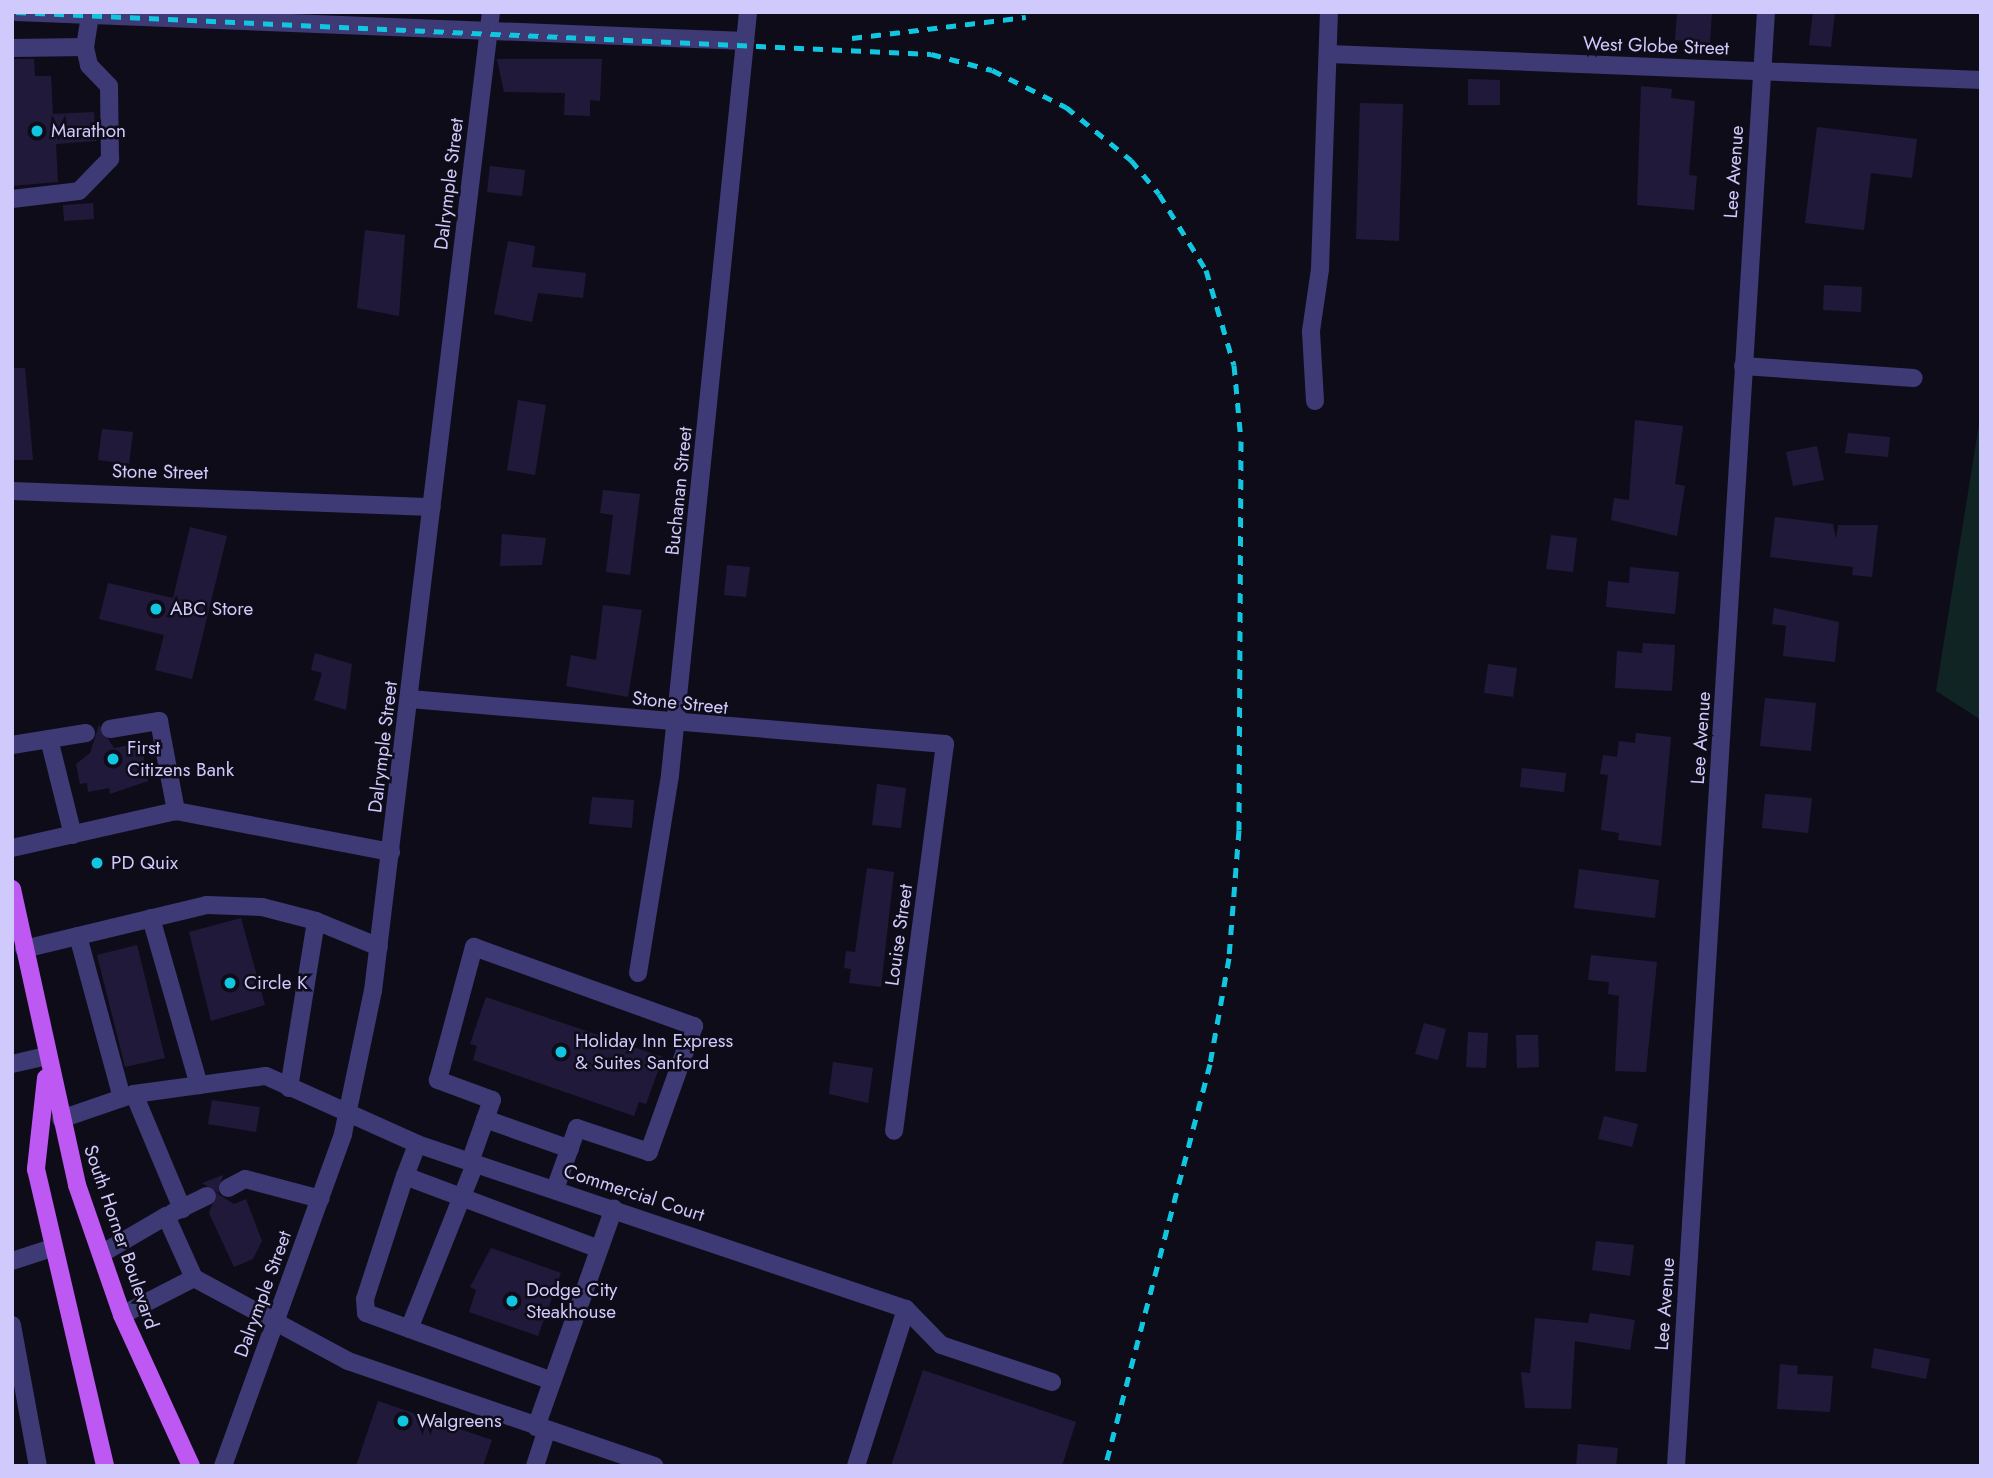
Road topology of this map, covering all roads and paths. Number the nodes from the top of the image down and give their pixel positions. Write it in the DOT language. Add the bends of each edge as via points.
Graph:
graph roads {
  1 [pos="16,12"];
  2 [pos="748,12"];
  3 [pos="1329,12"];
  4 [pos="1766,12"];
  5 [pos="51,13"];
  6 [pos="90,15"];
  7 [pos="490,21"];
  8 [pos="745,41"];
  9 [pos="85,47"];
  10 [pos="12,48"];
  11 [pos="1329,54"];
  12 [pos="1762,71"];
  13 [pos="1981,80"];
  14 [pos="12,199"];
  15 [pos="1743,366"];
  16 [pos="1914,378"];
  17 [pos="1315,401"];
  18 [pos="12,491"];
  19 [pos="432,507"];
  20 [pos="410,699"];
  21 [pos="675,723"];
  22 [pos="110,729"];
  23 [pos="86,733"];
  24 [pos="49,739"];
  25 [pos="945,744"];
  26 [pos="12,745"];
  27 [pos="176,811"];
  28 [pos="73,835"];
  29 [pos="12,848"];
  30 [pos="391,852"];
  31 [pos="12,889"];
  32 [pos="151,918"];
  33 [pos="316,921"];
  34 [pos="78,936"];
  35 [pos="19,939"];
  36 [pos="379,947"];
  37 [pos="638,973"];
  38 [pos="47,1060"];
  39 [pos="12,1064"];
  40 [pos="199,1085"];
  41 [pos="289,1088"];
  42 [pos="128,1096"];
  43 [pos="348,1117"];
  44 [pos="61,1119"];
  45 [pos="485,1119"];
  46 [pos="894,1131"];
  47 [pos="417,1144"];
  48 [pos="570,1149"];
  49 [pos="473,1163"];
  50 [pos="405,1176"];
  51 [pos="228,1188"];
  52 [pos="555,1189"];
  53 [pos="207,1196"];
  54 [pos="459,1196"];
  55 [pos="320,1199"];
  56 [pos="614,1208"];
  57 [pos="174,1212"];
  58 [pos="52,1248"];
  59 [pos="599,1249"];
  60 [pos="101,1254"];
  61 [pos="12,1261"];
  62 [pos="194,1278"];
  63 [pos="906,1309"];
  64 [pos="122,1315"];
  65 [pos="277,1318"];
  66 [pos="12,1325"];
  67 [pos="409,1329"];
  68 [pos="552,1381"];
  69 [pos="1052,1382"];
  70 [pos="541,1429"];
  71 [pos="38,1466"];
  72 [pos="105,1466"];
  73 [pos="191,1466"];
  74 [pos="223,1466"];
  75 [pos="535,1466"];
  76 [pos="655,1466"];
  77 [pos="856,1466"];
  78 [pos="1676,1466"];
  1 -- 5 [label="street"];
  2 -- 8 [label="street, Buchanan Street"];
  3 -- 11 [label="street"];
  4 -- 12 [label="street, Lee Avenue"];
  5 -- 6 [label="street"];
  6 -- 7 [label="street"];
  6 -- 9 [label="street"];
  7 -- 8 [label="street"];
  7 -- 19 [label="street, Dalrymple Street"];
  8 -- 21 [label="street, Buchanan Street"];
  9 -- 10 [label="street"];
  9 -- 14 [label="street" via="89,65 109,86 110,159 79,191"];
  11 -- 12 [label="street, West Globe Street"];
  11 -- 17 [label="street" via="1311,331"];
  12 -- 13 [label="street, West Globe Street"];
  12 -- 15 [label="street, Lee Avenue"];
  15 -- 16 [label="street"];
  15 -- 78 [label="street, Lee Avenue"];
  18 -- 19 [label="street, Stone Street"];
  19 -- 20 [label="street, Dalrymple Street"];
  20 -- 21 [label="street, Stone Street"];
  20 -- 30 [label="street, Dalrymple Street"];
  21 -- 25 [label="street, Stone Street"];
  21 -- 37 [label="street, Buchanan Street"];
  22 -- 27 [label="street" via="159,721"];
  23 -- 24 [label="street"];
  24 -- 26 [label="street"];
  24 -- 28 [label="street"];
  25 -- 46 [label="street, Louise Street"];
  27 -- 28 [label="street"];
  27 -- 30 [label="street"];
  28 -- 29 [label="street"];
  30 -- 36 [label="street, Dalrymple Street"];
  31 -- 35 [label="main road, South Horner Boulevard"];
  32 -- 33 [label="street" via="208,905 262,907"];
  32 -- 34 [label="street"];
  32 -- 40 [label="street"];
  33 -- 36 [label="street"];
  33 -- 41 [label="street"];
  34 -- 35 [label="street"];
  34 -- 42 [label="street"];
  35 -- 38 [label="main road, South Horner Boulevard"];
  36 -- 43 [label="street, Dalrymple Street"];
  38 -- 39 [label="street"];
  38 -- 44 [label="main road, South Horner Boulevard"];
  38 -- 58 [label="main road" via="36,1169"];
  40 -- 41 [label="street, Commercial Court" via="266,1076"];
  40 -- 42 [label="street, Commercial Court"];
  41 -- 43 [label="street, Commercial Court"];
  42 -- 44 [label="street, Commercial Court"];
  42 -- 57 [label="street"];
  43 -- 47 [label="street, Commercial Court"];
  43 -- 55 [label="street, Dalrymple Street"];
  44 -- 60 [label="main road, South Horner Boulevard"];
  45 -- 48 [label="street"];
  45 -- 48 [label="street" via="492,1100 439,1080 474,947 694,1026 649,1152 577,1128"];
  45 -- 49 [label="street"];
  47 -- 49 [label="street, Commercial Court"];
  47 -- 50 [label="street"];
  48 -- 52 [label="street"];
  49 -- 52 [label="street, Commercial Court"];
  49 -- 54 [label="street"];
  50 -- 54 [label="street"];
  50 -- 67 [label="street" via="364,1307"];
  51 -- 55 [label="street" via="245,1179"];
  52 -- 56 [label="street, Commercial Court"];
  53 -- 57 [label="street"];
  54 -- 59 [label="street"];
  54 -- 67 [label="street"];
  55 -- 65 [label="street, Dalrymple Street"];
  56 -- 59 [label="street"];
  56 -- 63 [label="street, Commercial Court"];
  57 -- 60 [label="street"];
  57 -- 62 [label="street"];
  58 -- 61 [label="street"];
  58 -- 72 [label="main road"];
  59 -- 68 [label="street"];
  60 -- 64 [label="main road, South Horner Boulevard"];
  62 -- 64 [label="street"];
  62 -- 65 [label="street"];
  63 -- 69 [label="street" via="941,1345"];
  63 -- 77 [label="street"];
  64 -- 73 [label="main road, South Horner Boulevard"];
  65 -- 70 [label="street" via="348,1361"];
  65 -- 74 [label="street, Dalrymple Street"];
  66 -- 71 [label="street"];
  67 -- 68 [label="street"];
  68 -- 70 [label="street"];
  70 -- 75 [label="street"];
  70 -- 76 [label="street"];
}
